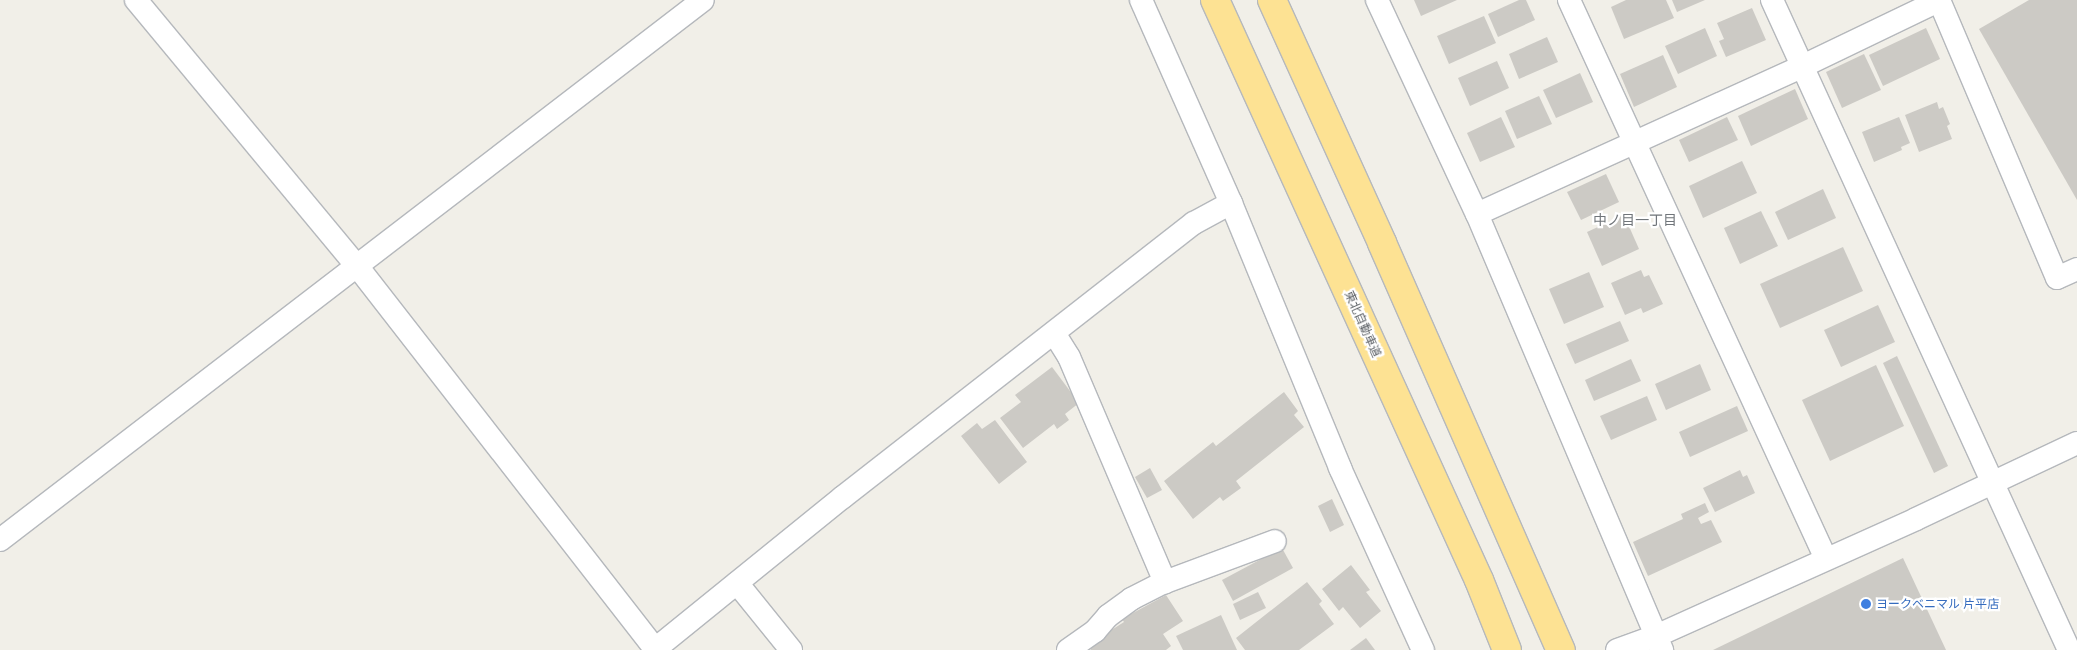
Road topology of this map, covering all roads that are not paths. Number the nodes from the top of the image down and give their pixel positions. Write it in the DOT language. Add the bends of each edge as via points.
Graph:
graph roads {
  1 [pos="136,0"];
  2 [pos="703,0"];
  3 [pos="1141,0"];
  4 [pos="1214,0"];
  5 [pos="1272,0"];
  6 [pos="1377,0"];
  7 [pos="1569,0"];
  8 [pos="1772,0"];
  9 [pos="1939,0"];
  10 [pos="1802,66"];
  11 [pos="1635,142"];
  12 [pos="1231,203"];
  13 [pos="1477,214"];
  14 [pos="357,266"];
  15 [pos="2077,269"];
  16 [pos="1054,332"];
  17 [pos="2077,443"];
  18 [pos="1992,481"];
  19 [pos="0,540"];
  20 [pos="1275,541"];
  21 [pos="1826,559"];
  22 [pos="1165,582"];
  23 [pos="737,583"];
  24 [pos="1659,643"];
  25 [pos="654,650"];
  26 [pos="791,650"];
  27 [pos="1068,650"];
  28 [pos="1423,650"];
  29 [pos="1507,650"];
  30 [pos="1561,650"];
  31 [pos="1617,650"];
  32 [pos="2070,650"];
  1 -- 14 [label="street"];
  2 -- 14 [label="street"];
  3 -- 12 [label="street"];
  4 -- 29 [label="highway, 東北自動車道" via="1479,580"];
  5 -- 30 [label="highway"];
  6 -- 13 [label="street"];
  7 -- 11 [label="street"];
  8 -- 10 [label="street"];
  9 -- 10 [label="street"];
  9 -- 15 [label="street" via="2057,278"];
  10 -- 11 [label="street"];
  10 -- 18 [label="street"];
  11 -- 13 [label="street"];
  11 -- 21 [label="street"];
  12 -- 16 [label="street" via="1194,223"];
  12 -- 28 [label="street" via="1340,468"];
  13 -- 24 [label="street"];
  14 -- 19 [label="street"];
  14 -- 25 [label="street"];
  16 -- 22 [label="street" via="1069,358"];
  16 -- 23 [label="street"];
  17 -- 18 [label="street"];
  18 -- 21 [label="street"];
  18 -- 32 [label="street"];
  20 -- 22 [label="street"];
  21 -- 24 [label="street"];
  22 -- 27 [label="street" via="1131,599"];
  23 -- 25 [label="street"];
  23 -- 26 [label="street"];
  24 -- 31 [label="street"];
}
